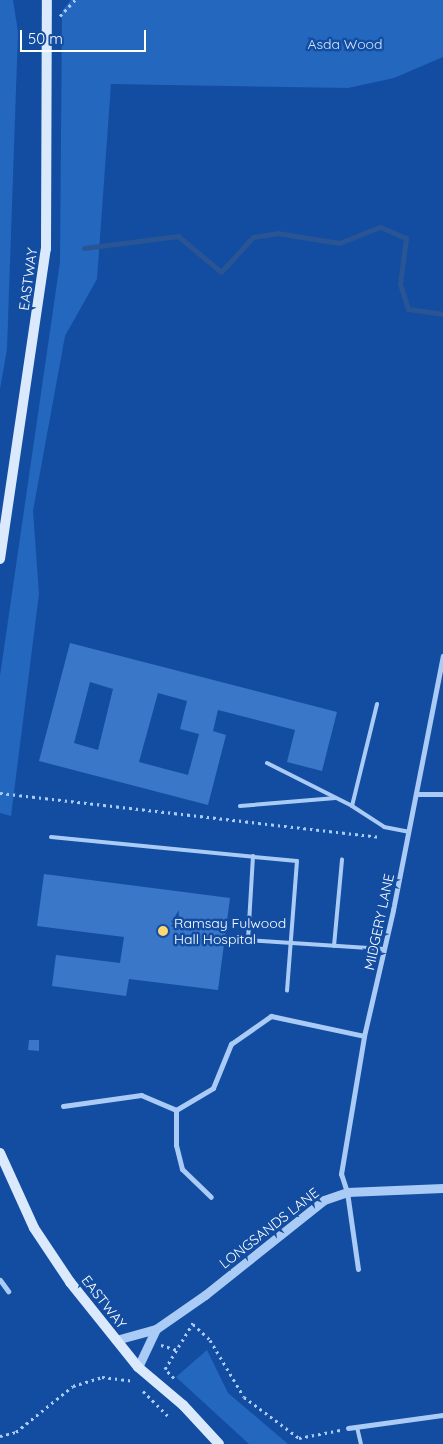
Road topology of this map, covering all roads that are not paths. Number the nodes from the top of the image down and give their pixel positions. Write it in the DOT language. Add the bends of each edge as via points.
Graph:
graph roads {
  1 [pos="47,0"];
  2 [pos="0,559"];
  3 [pos="443,656"];
  4 [pos="377,704"];
  5 [pos="267,763"];
  6 [pos="416,794"];
  7 [pos="443,794"];
  8 [pos="336,798"];
  9 [pos="240,806"];
  10 [pos="352,806"];
  11 [pos="409,832"];
  12 [pos="52,837"];
  13 [pos="253,856"];
  14 [pos="342,859"];
  15 [pos="293,944"];
  16 [pos="334,946"];
  17 [pos="385,949"];
  18 [pos="287,991"];
  19 [pos="364,1036"];
  20 [pos="63,1106"];
  21 [pos="176,1110"];
  22 [pos="0,1153"];
  23 [pos="443,1188"];
  24 [pos="347,1192"];
  25 [pos="211,1197"];
  26 [pos="358,1269"];
  27 [pos="0,1280"];
  28 [pos="8,1291"];
  29 [pos="156,1329"];
  30 [pos="116,1340"];
  31 [pos="138,1366"];
  32 [pos="443,1415"];
  33 [pos="357,1427"];
  34 [pos="348,1428"];
  35 [pos="219,1444"];
  36 [pos="361,1444"];
  1 -- 2 [label="main road, EASTWAY" via="46,249"];
  3 -- 6 [label="street, MIDGERY LANE"];
  4 -- 10 [label="lane"];
  5 -- 8 [label="lane"];
  6 -- 7 [label="street"];
  6 -- 11 [label="street, MIDGERY LANE"];
  8 -- 9 [label="lane"];
  8 -- 10 [label="lane"];
  10 -- 11 [label="lane" via="384,827"];
  11 -- 17 [label="street, MIDGERY LANE"];
  12 -- 13 [label="lane"];
  13 -- 15 [label="lane" via="297,861"];
  13 -- 15 [label="lane" via="248,940"];
  14 -- 16 [label="lane"];
  15 -- 16 [label="lane"];
  15 -- 18 [label="lane"];
  16 -- 17 [label="lane"];
  17 -- 19 [label="street, MIDGERY LANE"];
  19 -- 21 [label="street" via="271,1016 231,1044 213,1088"];
  19 -- 24 [label="street, MIDGERY LANE" via="340,1174"];
  20 -- 21 [label="street" via="141,1095"];
  21 -- 25 [label="street" via="176,1145 182,1169"];
  22 -- 30 [label="main road, EASTWAY" via="34,1228 70,1282"];
  23 -- 24 [label="street, LONGSANDS LANE"];
  24 -- 26 [label="street, MIDGERY LANE"];
  24 -- 29 [label="street, LONGSANDS LANE" via="324,1200 205,1295"];
  27 -- 28 [label="street"];
  29 -- 30 [label="street, LONGSANDS LANE"];
  29 -- 31 [label="street, LONGSANDS LANE"];
  30 -- 31 [label="main road, EASTWAY"];
  31 -- 35 [label="main road, EASTWAY" via="183,1405"];
  32 -- 33 [label="street"];
  33 -- 34 [label="street"];
  33 -- 36 [label="lane"];
}
